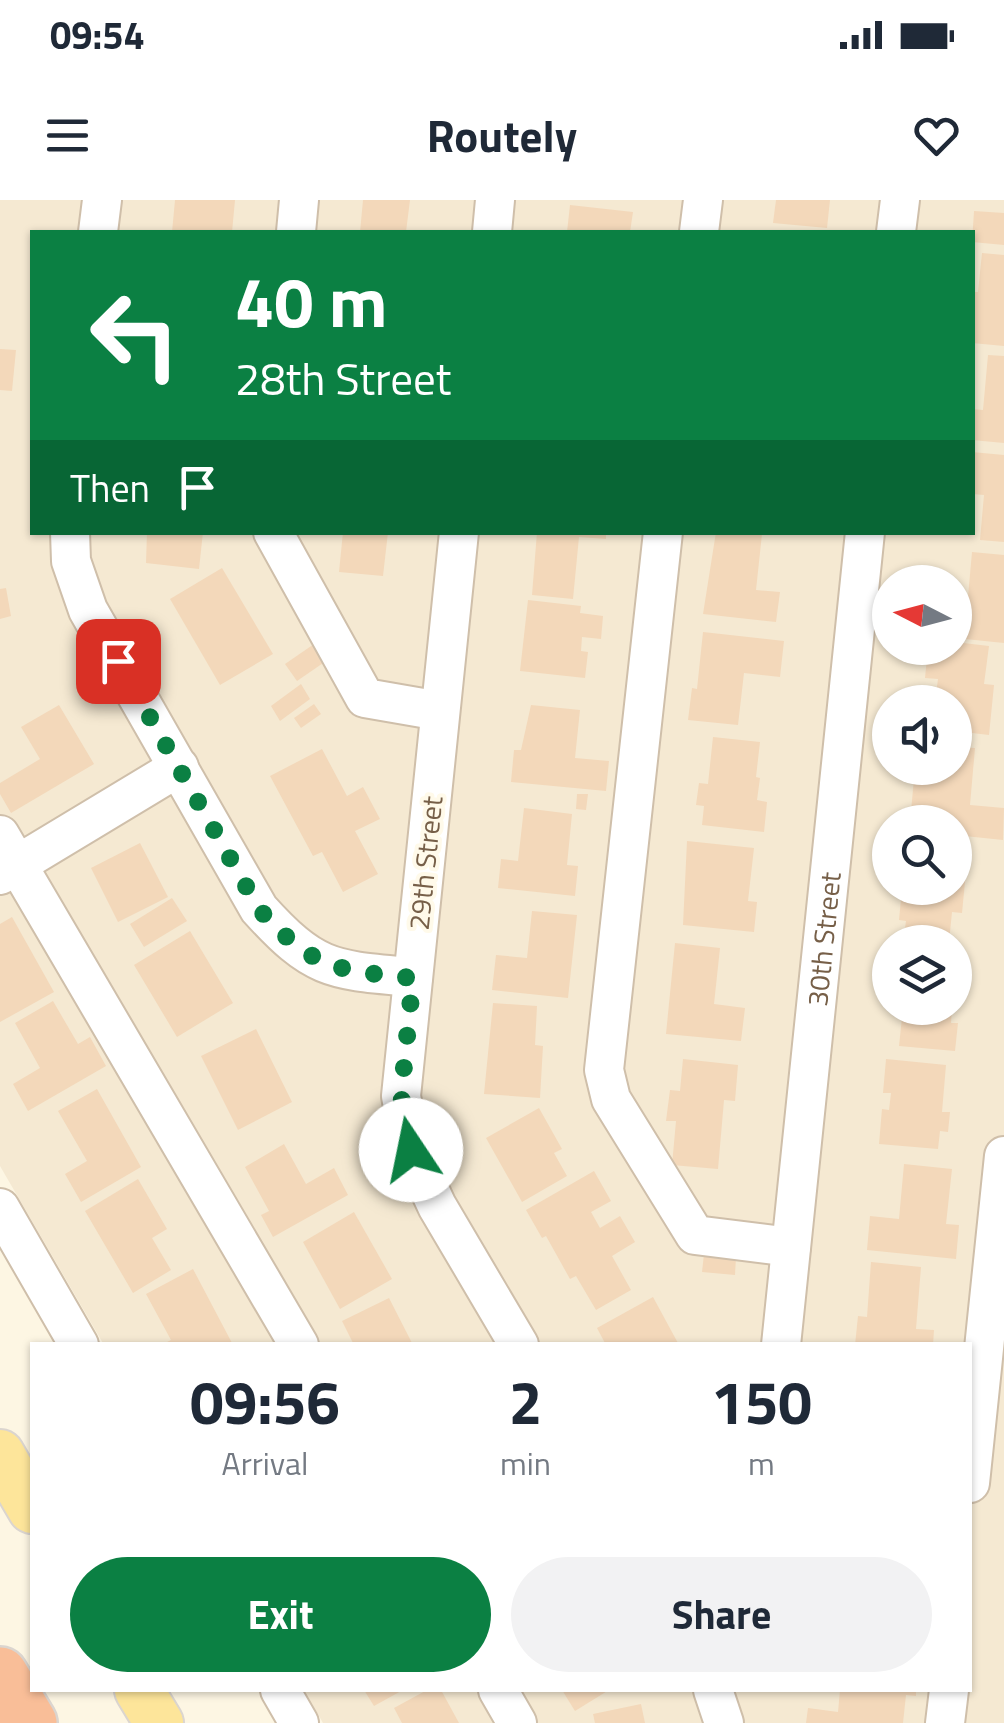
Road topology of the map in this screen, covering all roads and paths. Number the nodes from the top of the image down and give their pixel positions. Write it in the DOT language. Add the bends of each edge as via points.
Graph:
graph roads {
  1 [pos="102,200"];
  2 [pos="299,200"];
  3 [pos="495,200"];
  4 [pos="703,200"];
  5 [pos="900,200"];
  6 [pos="98,230"];
  7 [pos="296,230"];
  8 [pos="492,230"];
  9 [pos="699,230"];
  10 [pos="896,230"];
  11 [pos="70,535"];
  12 [pos="275,535"];
  13 [pos="459,535"];
  14 [pos="664,535"];
  15 [pos="865,535"];
  16 [pos="440,711"];
  17 [pos="179,767"];
  18 [pos="6,858"];
  19 [pos="413,978"];
  20 [pos="1004,1156"];
  21 [pos="0,1208"];
  22 [pos="791,1247"];
  23 [pos="77,1342"];
  24 [pos="297,1342"];
  25 [pos="518,1342"];
  26 [pos="781,1342"];
  27 [pos="0,1454"];
  28 [pos="972,1464"];
  29 [pos="30,1506"];
  30 [pos="0,1676"];
  31 [pos="141,1692"];
  32 [pos="281,1692"];
  33 [pos="499,1692"];
  34 [pos="714,1692"];
  35 [pos="948,1692"];
  36 [pos="29,1723"];
  37 [pos="159,1723"];
  38 [pos="299,1723"];
  39 [pos="517,1723"];
  40 [pos="724,1723"];
  41 [pos="945,1723"];
  1 -- 6 [label="street"];
  2 -- 7 [label="street"];
  3 -- 8 [label="street"];
  4 -- 9 [label="street"];
  5 -- 10 [label="street"];
  11 -- 17 [label="street" via="71,561 88,610"];
  12 -- 16 [label="street" via="365,698"];
  13 -- 16 [label="street, 29th Street"];
  14 -- 22 [label="street" via="604,1070 612,1100 695,1235"];
  15 -- 22 [label="street, 30th Street"];
  16 -- 19 [label="street, 29th Street"];
  17 -- 18 [label="street"];
  17 -- 19 [label="street" via="259,909 287,940 340,970"];
  18 -- 24 [label="street"];
  19 -- 25 [label="street, 29th Street" via="401,1096 411,1150"];
  20 -- 28 [label="street"];
  21 -- 23 [label="street"];
  22 -- 26 [label="street, 30th Street"];
  27 -- 29 [label="main road"];
  30 -- 36 [label="highway"];
  31 -- 37 [label="main road"];
  32 -- 38 [label="street"];
  33 -- 39 [label="street"];
  34 -- 40 [label="street"];
  35 -- 41 [label="street"];
}
